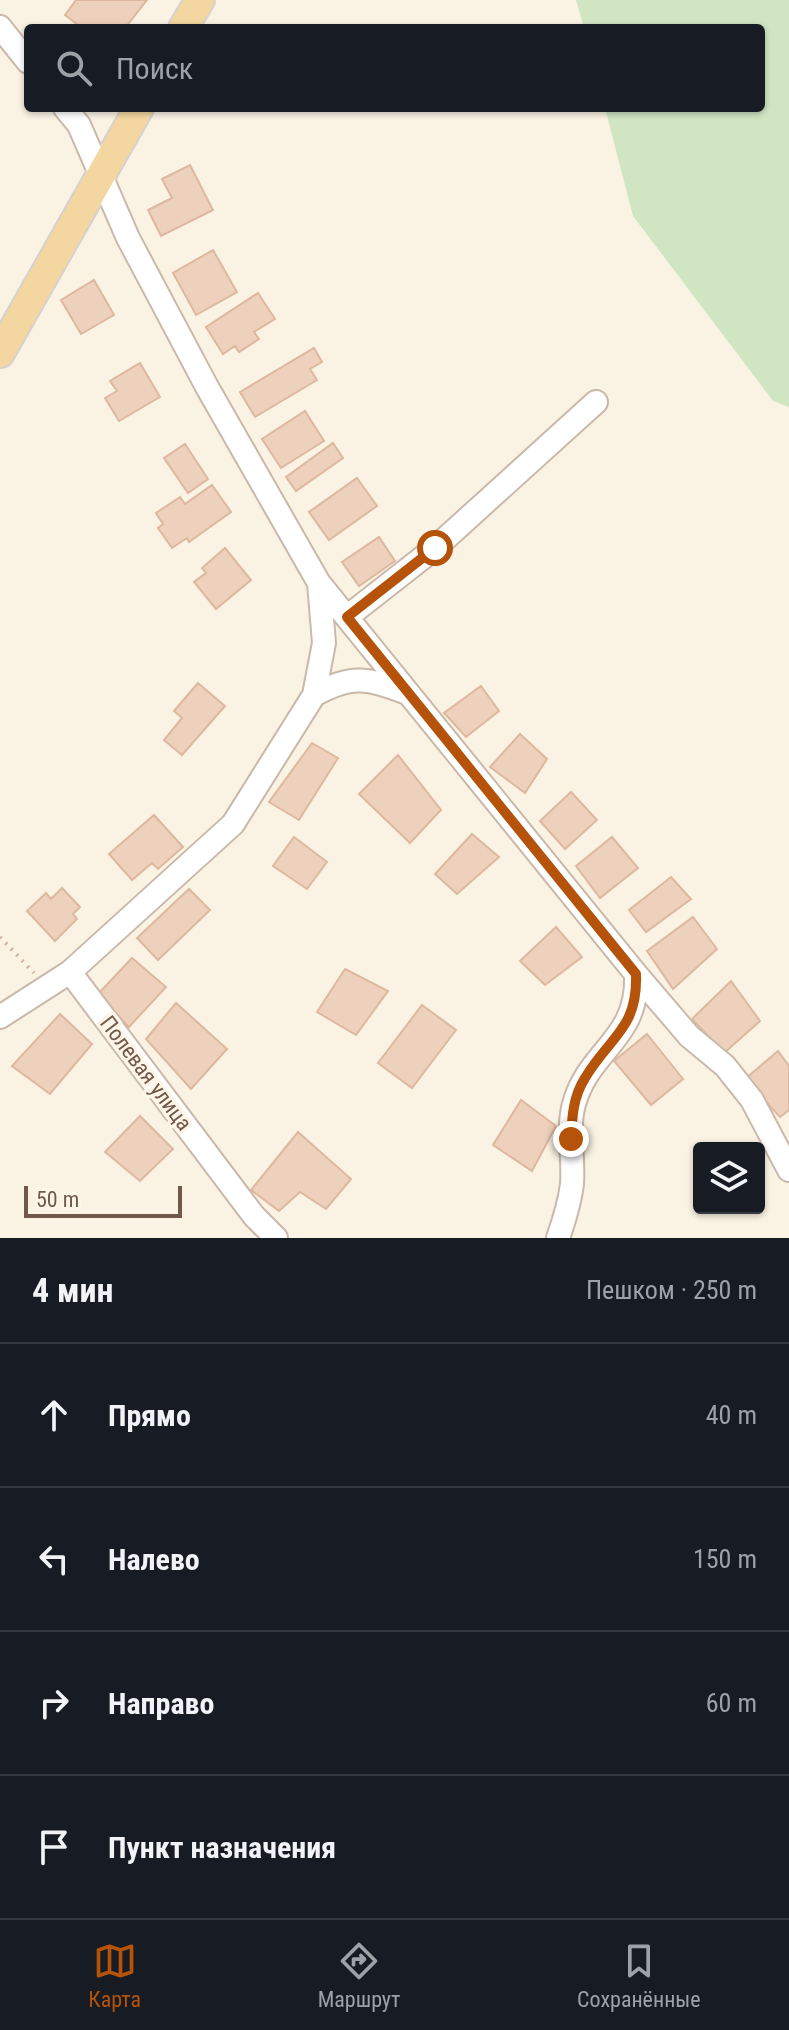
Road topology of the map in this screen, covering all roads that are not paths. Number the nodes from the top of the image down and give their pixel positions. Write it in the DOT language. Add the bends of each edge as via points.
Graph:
graph roads {
  1 [pos="200,0"];
  2 [pos="185,24"];
  3 [pos="0,27"];
  4 [pos="24,57"];
  5 [pos="68,112"];
  6 [pos="137,112"];
  7 [pos="101,177"];
  8 [pos="0,353"];
  9 [pos="596,402"];
  10 [pos="319,583"];
  11 [pos="347,617"];
  12 [pos="410,694"];
  13 [pos="314,695"];
  14 [pos="70,972"];
  15 [pos="636,974"];
  16 [pos="0,1017"];
  17 [pos="789,1170"];
  18 [pos="276,1238"];
  19 [pos="558,1238"];
  1 -- 2 [label="main road"];
  3 -- 4 [label="street"];
  5 -- 7 [label="street"];
  6 -- 7 [label="main road"];
  7 -- 8 [label="main road"];
  7 -- 10 [label="street" via="207,387"];
  9 -- 11 [label="street" via="435,548"];
  10 -- 11 [label="street"];
  10 -- 13 [label="street" via="324,643"];
  11 -- 12 [label="street"];
  12 -- 13 [label="street" via="373,680 341,680"];
  12 -- 15 [label="street"];
  13 -- 14 [label="street" via="233,824"];
  14 -- 16 [label="street"];
  14 -- 18 [label="street, Полевая улица"];
  15 -- 17 [label="street" via="752,1100"];
  15 -- 19 [label="street" via="637,999 629,1020 584,1078 573,1105 572,1184"];
}
